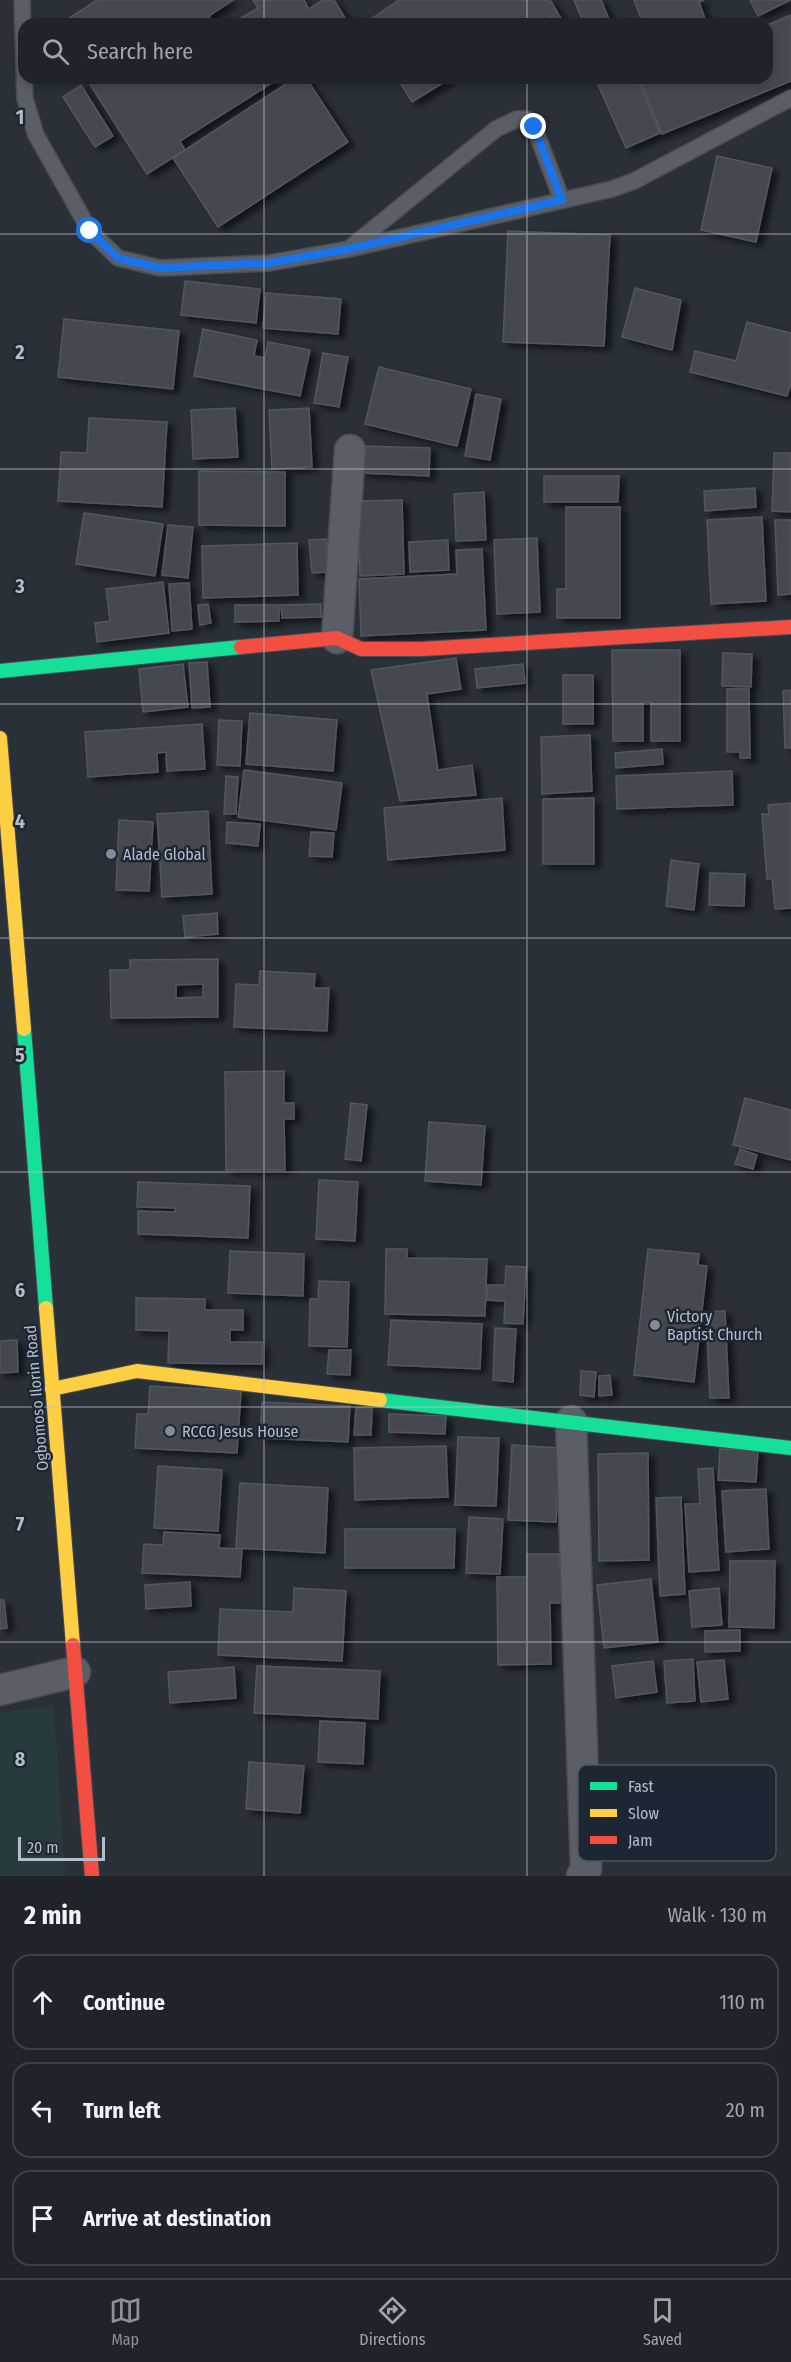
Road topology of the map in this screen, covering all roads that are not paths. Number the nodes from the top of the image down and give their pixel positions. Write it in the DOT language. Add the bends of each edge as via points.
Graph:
graph roads {
  1 [pos="22,0"];
  2 [pos="23,18"];
  3 [pos="25,84"];
  4 [pos="791,98"];
  5 [pos="562,200"];
  6 [pos="349,249"];
  7 [pos="350,450"];
  8 [pos="791,627"];
  9 [pos="337,638"];
  10 [pos="0,671"];
  11 [pos="0,738"];
  12 [pos="10,1005"];
  13 [pos="52,1389"];
  14 [pos="571,1421"];
  15 [pos="791,1448"];
  16 [pos="75,1672"];
  17 [pos="0,1690"];
  18 [pos="583,1765"];
  19 [pos="586,1861"];
  20 [pos="92,1876"];
  21 [pos="582,1876"];
  1 -- 2 [label="lane"];
  3 -- 6 [label="lane" via="36,135 90,231 118,258 160,268 268,263"];
  4 -- 5 [label="lane" via="634,181"];
  5 -- 6 [label="lane"];
  5 -- 6 [label="lane" via="534,127 527,119 517,119 496,129"];
  7 -- 9 [label="street"];
  8 -- 9 [label="main road" via="422,649 361,649"];
  9 -- 10 [label="main road"];
  11 -- 12 [label="main road, Ogbomoso Ilorin Road"];
  12 -- 13 [label="main road, Ogbomoso Ilorin Road"];
  13 -- 14 [label="main road" via="137,1371"];
  13 -- 16 [label="main road, Ogbomoso Ilorin Road"];
  14 -- 15 [label="main road"];
  14 -- 18 [label="street"];
  16 -- 17 [label="street"];
  16 -- 20 [label="main road, Ogbomoso Ilorin Road"];
  19 -- 21 [label="street"];
}
